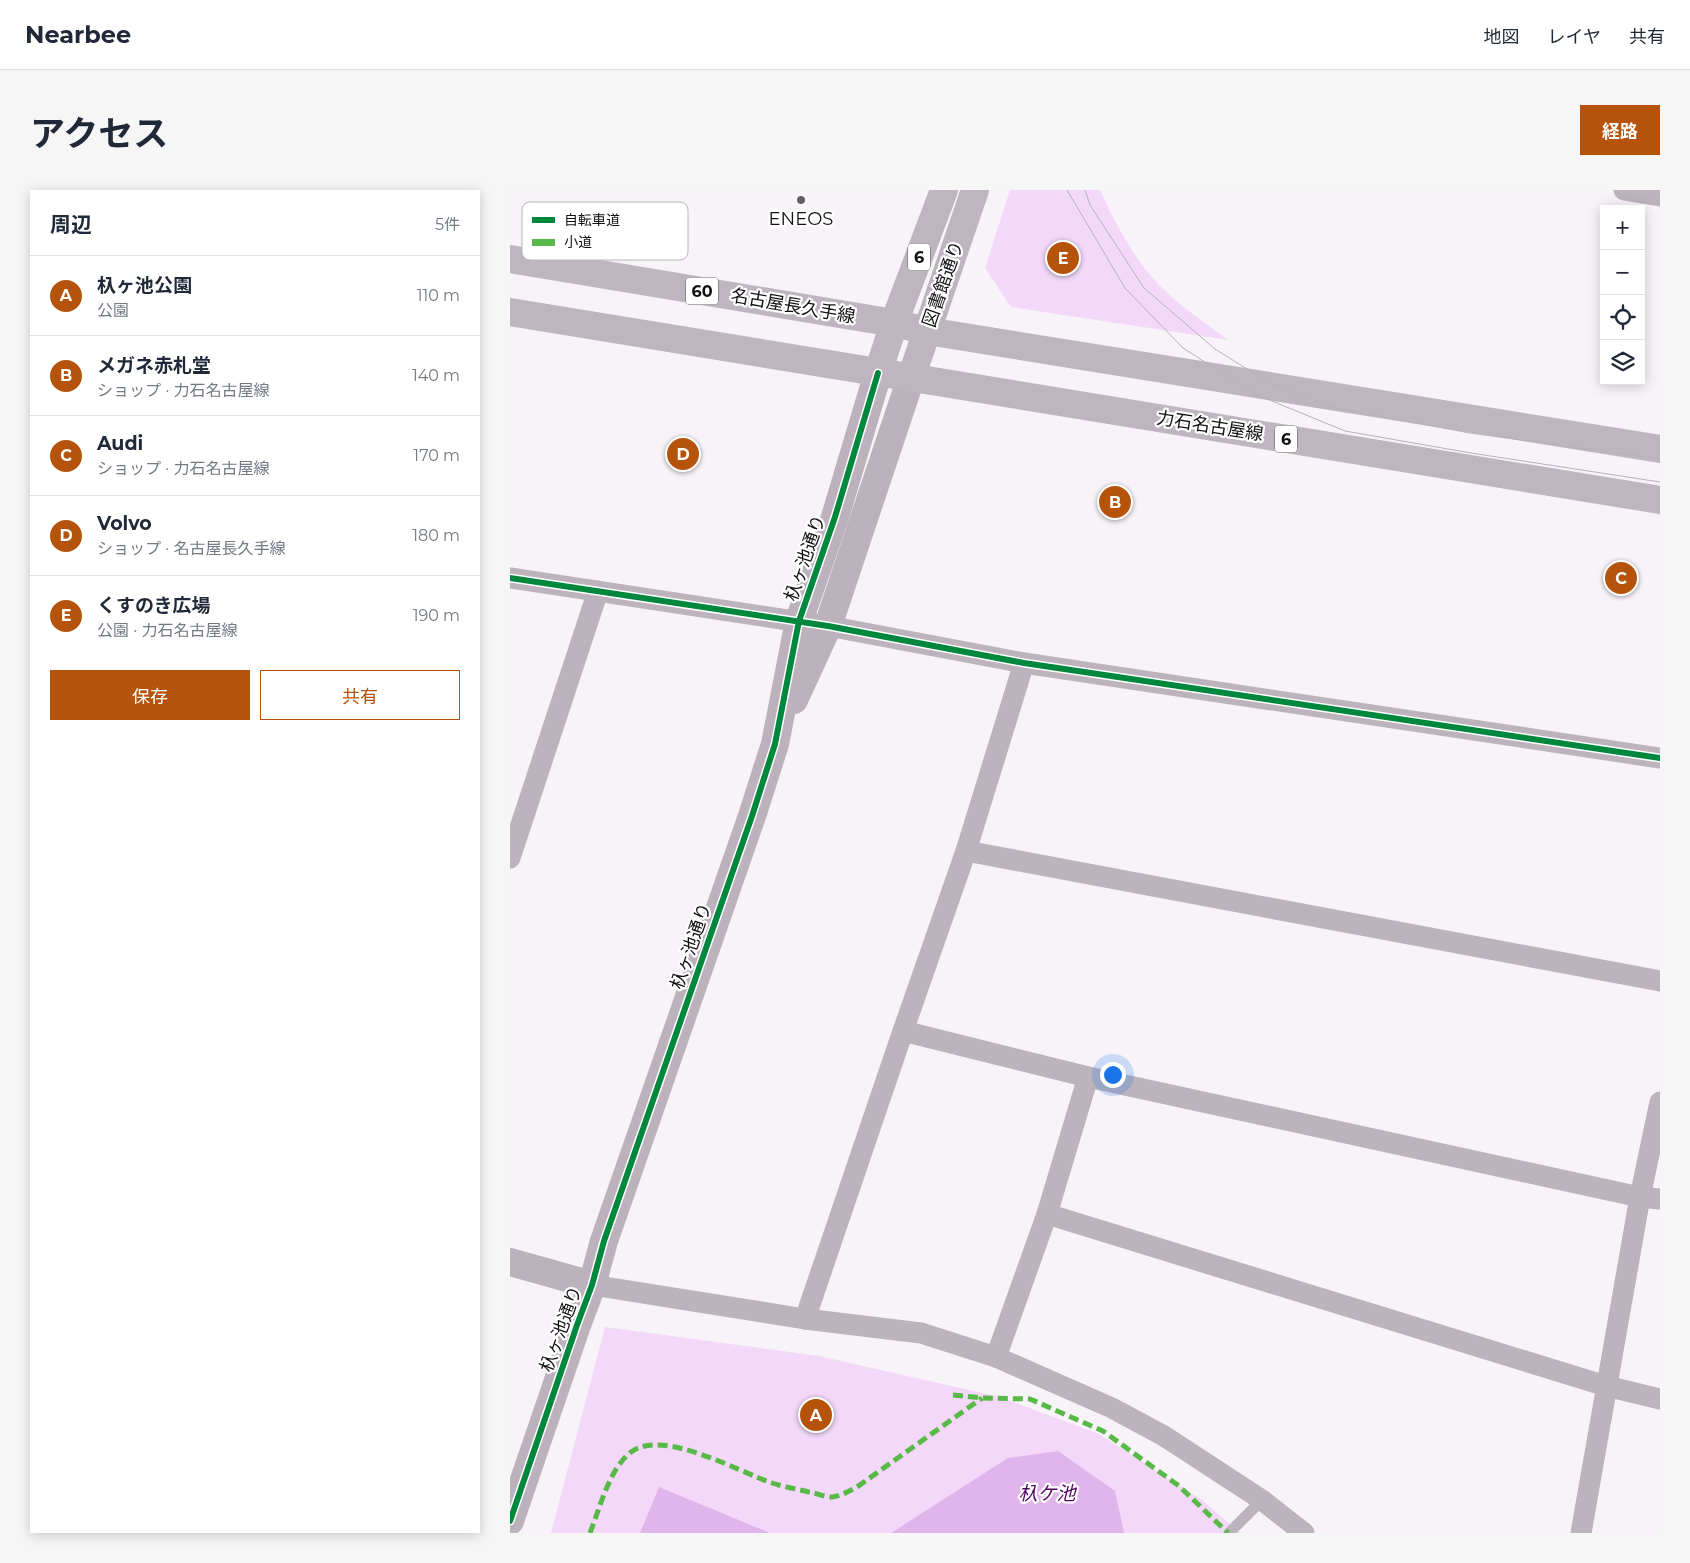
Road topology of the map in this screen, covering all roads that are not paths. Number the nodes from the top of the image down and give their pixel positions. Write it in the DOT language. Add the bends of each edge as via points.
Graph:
graph roads {
  1 [pos="944,190"];
  2 [pos="975,190"];
  3 [pos="1624,190"];
  4 [pos="1660,196"];
  5 [pos="510,259"];
  6 [pos="510,312"];
  7 [pos="894,324"];
  8 [pos="928,331"];
  9 [pos="878,373"];
  10 [pos="911,378"];
  11 [pos="1660,448"];
  12 [pos="1660,500"];
  13 [pos="510,578"];
  14 [pos="598,592"];
  15 [pos="799,621"];
  16 [pos="828,626"];
  17 [pos="1024,663"];
  18 [pos="774,744"];
  19 [pos="1660,758"];
  20 [pos="516,818"];
  21 [pos="966,851"];
  22 [pos="510,858"];
  23 [pos="1660,981"];
  24 [pos="903,1031"];
  25 [pos="1088,1077"];
  26 [pos="1660,1102"];
  27 [pos="1650,1198"];
  28 [pos="1047,1214"];
  29 [pos="510,1262"];
  30 [pos="592,1285"];
  31 [pos="805,1319"];
  32 [pos="996,1357"];
  33 [pos="1606,1386"];
  34 [pos="1660,1399"];
  35 [pos="1262,1500"];
  36 [pos="510,1522"];
  37 [pos="1230,1533"];
  38 [pos="1304,1533"];
  39 [pos="1581,1533"];
  1 -- 7 [label="main road, 図書館通り / 6"];
  2 -- 8 [label="main road, 図書館通り / 6"];
  3 -- 4 [label="street"];
  5 -- 7 [label="main road, 名古屋長久手線 / 60"];
  6 -- 9 [label="main road"];
  7 -- 8 [label="main road, 名古屋長久手線 / 60"];
  7 -- 9 [label="main road, 図書館通り / 6"];
  8 -- 10 [label="main road, 図書館通り"];
  8 -- 11 [label="main road"];
  9 -- 10 [label="main road, 力石名古屋線 / 6"];
  9 -- 15 [label="street, 杁ヶ池通り" via="835,517"];
  10 -- 12 [label="main road, 力石名古屋線 / 6"];
  10 -- 16 [label="street, 杁ヶ池通り"];
  13 -- 14 [label="street"];
  14 -- 15 [label="street"];
  14 -- 20 [label="street"];
  15 -- 16 [label="street"];
  15 -- 18 [label="street, 杁ヶ池通り"];
  16 -- 17 [label="street"];
  16 -- 18 [label="street, 杁ヶ池通り"];
  17 -- 19 [label="street"];
  17 -- 21 [label="street"];
  18 -- 30 [label="street, 杁ヶ池通り" via="604,1241"];
  20 -- 22 [label="street"];
  21 -- 23 [label="street"];
  21 -- 24 [label="street"];
  24 -- 25 [label="street"];
  24 -- 31 [label="street"];
  25 -- 27 [label="street"];
  25 -- 28 [label="street"];
  26 -- 27 [label="street"];
  27 -- 33 [label="street"];
  28 -- 32 [label="street"];
  28 -- 33 [label="street"];
  29 -- 30 [label="street"];
  30 -- 31 [label="street"];
  30 -- 36 [label="street, 杁ヶ池通り"];
  31 -- 32 [label="street" via="921,1333"];
  32 -- 35 [label="street" via="1121,1412"];
  33 -- 34 [label="street"];
  33 -- 39 [label="street"];
  35 -- 37 [label="lane"];
  35 -- 38 [label="street"];
}
